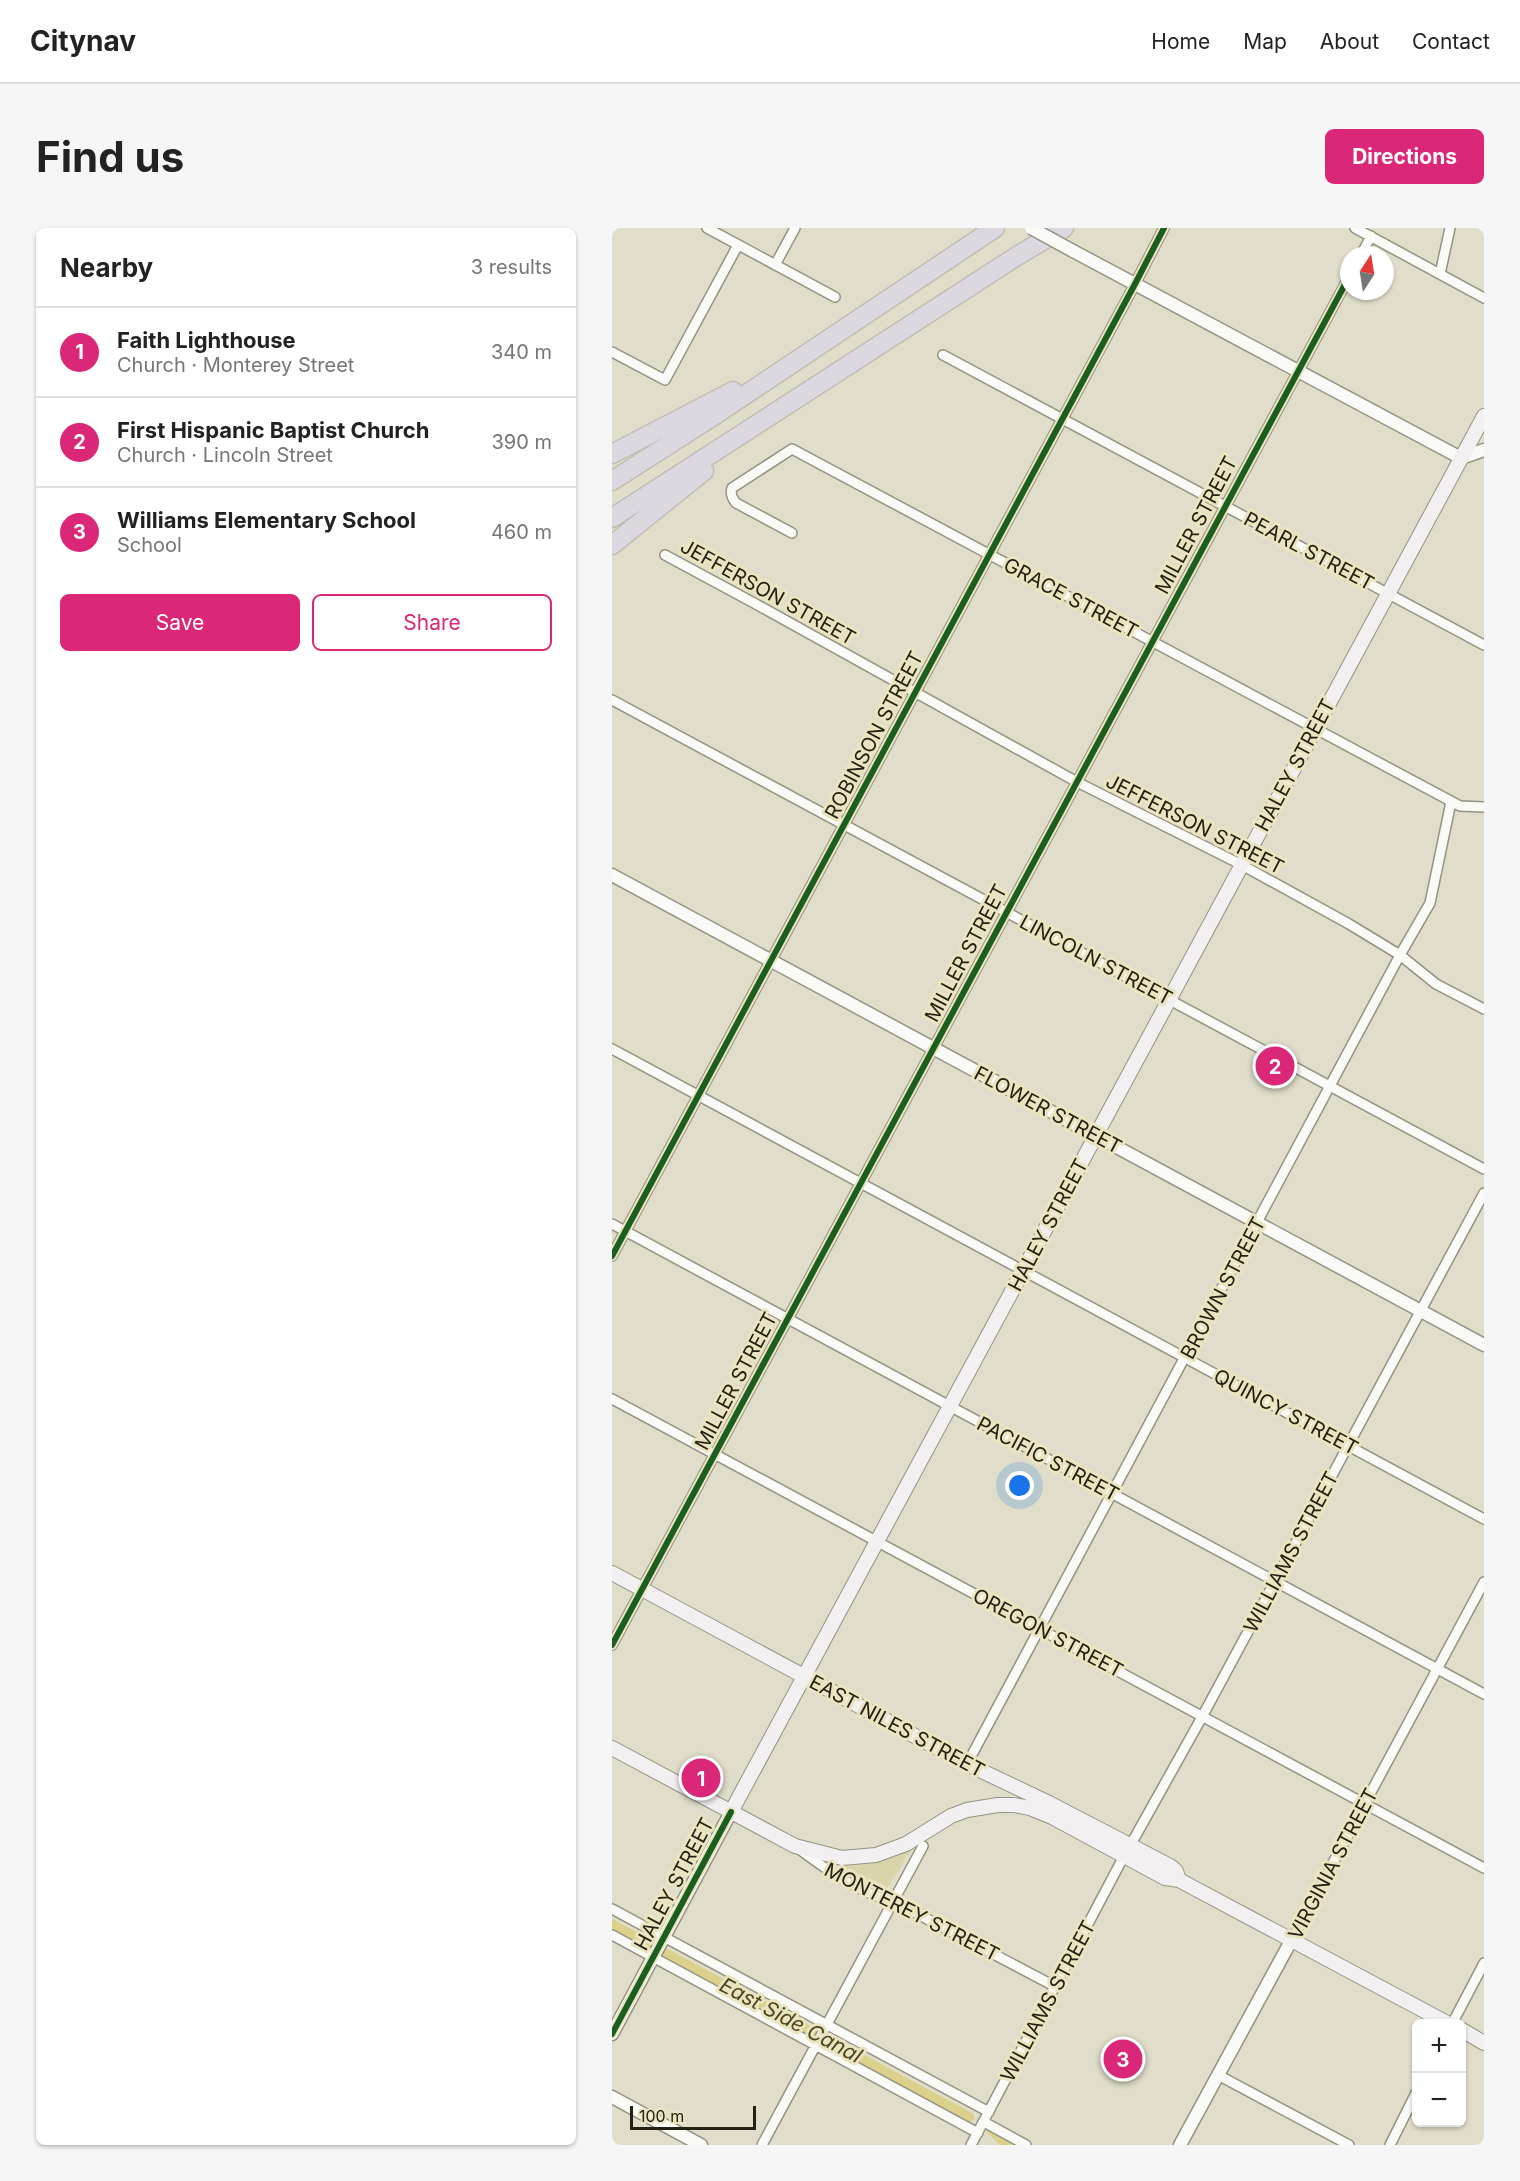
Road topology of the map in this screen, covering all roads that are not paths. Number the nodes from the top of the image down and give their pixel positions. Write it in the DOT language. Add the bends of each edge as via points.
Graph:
graph roads {
  1 [pos="707,228"];
  2 [pos="795,228"];
  3 [pos="995,228"];
  4 [pos="1031,228"];
  5 [pos="1064,228"];
  6 [pos="1164,228"];
  7 [pos="1355,228"];
  8 [pos="1450,228"];
  9 [pos="1371,236"];
  10 [pos="738,245"];
  11 [pos="1366,246"];
  12 [pos="775,265"];
  13 [pos="1440,274"];
  14 [pos="1135,284"];
  15 [pos="1340,294"];
  16 [pos="835,297"];
  17 [pos="1484,298"];
  18 [pos="612,352"];
  19 [pos="804,354"];
  20 [pos="943,355"];
  21 [pos="1298,371"];
  22 [pos="784,408"];
  23 [pos="1484,416"];
  24 [pos="1062,419"];
  25 [pos="1484,450"];
  26 [pos="612,454"];
  27 [pos="1461,458"];
  28 [pos="612,481"];
  29 [pos="1225,506"];
  30 [pos="612,518"];
  31 [pos="792,533"];
  32 [pos="612,545"];
  33 [pos="990,554"];
  34 [pos="664,555"];
  35 [pos="1388,593"];
  36 [pos="1153,641"];
  37 [pos="1484,645"];
  38 [pos="916,692"];
  39 [pos="612,700"];
  40 [pos="1315,728"];
  41 [pos="1077,782"];
  42 [pos="1451,802"];
  43 [pos="1484,807"];
  44 [pos="844,825"];
  45 [pos="1242,865"];
  46 [pos="612,875"];
  47 [pos="1007,912"];
  48 [pos="1400,955"];
  49 [pos="771,961"];
  50 [pos="1169,1000"];
  51 [pos="1484,1009"];
  52 [pos="934,1048"];
  53 [pos="612,1050"];
  54 [pos="1331,1086"];
  55 [pos="698,1096"];
  56 [pos="1096,1136"];
  57 [pos="1484,1169"];
  58 [pos="861,1184"];
  59 [pos="1484,1193"];
  60 [pos="1258,1223"];
  61 [pos="612,1224"];
  62 [pos="625,1231"];
  63 [pos="612,1256"];
  64 [pos="1023,1271"];
  65 [pos="1421,1311"];
  66 [pos="788,1319"];
  67 [pos="1484,1345"];
  68 [pos="1185,1358"];
  69 [pos="612,1399"];
  70 [pos="950,1406"];
  71 [pos="1348,1446"];
  72 [pos="715,1454"];
  73 [pos="1112,1494"];
  74 [pos="1484,1519"];
  75 [pos="877,1541"];
  76 [pos="612,1573"];
  77 [pos="1275,1581"];
  78 [pos="1484,1582"];
  79 [pos="642,1589"];
  80 [pos="1040,1629"];
  81 [pos="612,1645"];
  82 [pos="1437,1669"];
  83 [pos="804,1677"];
  84 [pos="1484,1694"];
  85 [pos="1202,1717"];
  86 [pos="612,1748"];
  87 [pos="967,1764"];
  88 [pos="1365,1804"];
  89 [pos="731,1812"];
  90 [pos="795,1846"];
  91 [pos="923,1846"];
  92 [pos="1127,1851"];
  93 [pos="1484,1868"];
  94 [pos="893,1901"];
  95 [pos="612,1909"];
  96 [pos="612,1935"];
  97 [pos="664,1937"];
  98 [pos="1292,1939"];
  99 [pos="653,1958"];
  100 [pos="1484,1963"];
  101 [pos="1056,1987"];
  102 [pos="1441,2019"];
  103 [pos="1453,2019"];
  104 [pos="826,2026"];
  105 [pos="612,2034"];
  106 [pos="1466,2034"];
  107 [pos="1484,2043"];
  108 [pos="816,2044"];
  109 [pos="1218,2075"];
  110 [pos="612,2097"];
  111 [pos="1412,2101"];
  112 [pos="989,2112"];
  113 [pos="984,2122"];
  114 [pos="978,2133"];
  115 [pos="701,2145"];
  116 [pos="762,2145"];
  117 [pos="971,2145"];
  118 [pos="1026,2145"];
  119 [pos="1180,2145"];
  120 [pos="1349,2145"];
  121 [pos="1390,2145"];
  1 -- 10 [label="street"];
  2 -- 12 [label="street"];
  3 -- 19 [label="highway"];
  4 -- 14 [label="street, bridge"];
  5 -- 22 [label="highway"];
  6 -- 14 [label="street, ROBINSON STREET"];
  7 -- 9 [label="street"];
  8 -- 13 [label="street"];
  9 -- 11 [label="street"];
  9 -- 13 [label="street"];
  10 -- 12 [label="street"];
  10 -- 18 [label="street" via="665,380"];
  12 -- 16 [label="street"];
  13 -- 17 [label="street"];
  14 -- 21 [label="street"];
  14 -- 24 [label="street, ROBINSON STREET"];
  15 -- 21 [label="street, MILLER STREET"];
  19 -- 26 [label="highway"];
  19 -- 28 [label="highway"];
  20 -- 24 [label="street, PEARL STREET"];
  21 -- 27 [label="street"];
  21 -- 29 [label="street, MILLER STREET"];
  22 -- 30 [label="highway"];
  22 -- 32 [label="highway"];
  23 -- 27 [label="main road, HALEY STREET"];
  24 -- 29 [label="street, PEARL STREET"];
  24 -- 33 [label="street, ROBINSON STREET"];
  25 -- 27 [label="street"];
  27 -- 35 [label="main road, HALEY STREET"];
  29 -- 35 [label="street, PEARL STREET"];
  29 -- 36 [label="street, MILLER STREET"];
  31 -- 33 [label="street, GRACE STREET" via="736,503 731,492 792,449"];
  33 -- 36 [label="street, GRACE STREET"];
  33 -- 38 [label="street, ROBINSON STREET"];
  34 -- 38 [label="street, JEFFERSON STREET"];
  35 -- 37 [label="street, PEARL STREET"];
  35 -- 40 [label="main road, HALEY STREET"];
  36 -- 40 [label="street, GRACE STREET"];
  36 -- 41 [label="street, MILLER STREET"];
  38 -- 41 [label="street, JEFFERSON STREET"];
  38 -- 44 [label="street, ROBINSON STREET"];
  39 -- 44 [label="street, LINCOLN STREET"];
  40 -- 42 [label="street, GRACE STREET"];
  40 -- 45 [label="main road, HALEY STREET"];
  41 -- 45 [label="street, JEFFERSON STREET"];
  41 -- 47 [label="street, MILLER STREET"];
  42 -- 43 [label="street, GRACE STREET"];
  42 -- 48 [label="street, BROWN STREET" via="1430,903"];
  44 -- 47 [label="street, LINCOLN STREET"];
  44 -- 49 [label="street, ROBINSON STREET"];
  45 -- 48 [label="street, JEFFERSON STREET"];
  45 -- 50 [label="main road, HALEY STREET"];
  46 -- 49 [label="street, FLOWER STREET"];
  47 -- 50 [label="street, LINCOLN STREET"];
  47 -- 52 [label="street, MILLER STREET"];
  48 -- 51 [label="street, JEFFERSON STREET" via="1436,984"];
  48 -- 54 [label="street, BROWN STREET"];
  49 -- 52 [label="street, FLOWER STREET"];
  49 -- 55 [label="street, ROBINSON STREET"];
  50 -- 54 [label="street, LINCOLN STREET"];
  50 -- 56 [label="main road, HALEY STREET"];
  52 -- 56 [label="street, FLOWER STREET"];
  52 -- 58 [label="street, MILLER STREET"];
  53 -- 55 [label="street, QUINCY STREET"];
  54 -- 57 [label="street, LINCOLN STREET"];
  54 -- 60 [label="street, BROWN STREET"];
  55 -- 58 [label="street, QUINCY STREET"];
  55 -- 62 [label="street, ROBINSON STREET"];
  56 -- 60 [label="street, FLOWER STREET"];
  56 -- 64 [label="main road, HALEY STREET"];
  58 -- 64 [label="street, QUINCY STREET"];
  58 -- 66 [label="street, MILLER STREET"];
  59 -- 65 [label="street, WILLIAMS STREET"];
  60 -- 65 [label="street, FLOWER STREET"];
  60 -- 68 [label="street, BROWN STREET"];
  61 -- 62 [label="street, PACIFIC STREET"];
  62 -- 63 [label="street, ROBINSON STREET"];
  62 -- 66 [label="street, PACIFIC STREET"];
  64 -- 68 [label="street, QUINCY STREET"];
  64 -- 70 [label="main road, HALEY STREET"];
  65 -- 67 [label="street, FLOWER STREET"];
  65 -- 71 [label="street, WILLIAMS STREET"];
  66 -- 70 [label="street, PACIFIC STREET"];
  66 -- 72 [label="street, MILLER STREET"];
  68 -- 71 [label="street, QUINCY STREET"];
  68 -- 73 [label="street, BROWN STREET"];
  69 -- 72 [label="street, OREGON STREET"];
  70 -- 73 [label="street, PACIFIC STREET"];
  70 -- 75 [label="main road, HALEY STREET"];
  71 -- 74 [label="street, QUINCY STREET"];
  71 -- 77 [label="street, WILLIAMS STREET"];
  72 -- 75 [label="street, OREGON STREET"];
  72 -- 79 [label="street, MILLER STREET"];
  73 -- 77 [label="street, PACIFIC STREET"];
  73 -- 80 [label="street, BROWN STREET"];
  75 -- 80 [label="street, OREGON STREET"];
  75 -- 83 [label="main road, HALEY STREET"];
  76 -- 79 [label="main road, EAST NILES STREET"];
  77 -- 82 [label="street, PACIFIC STREET"];
  77 -- 85 [label="street, WILLIAMS STREET"];
  78 -- 82 [label="street, VIRGINIA STREET"];
  79 -- 81 [label="street, MILLER STREET"];
  79 -- 83 [label="main road, EAST NILES STREET"];
  80 -- 85 [label="street, OREGON STREET"];
  80 -- 87 [label="street, BROWN STREET"];
  82 -- 84 [label="street, PACIFIC STREET"];
  82 -- 88 [label="street, VIRGINIA STREET"];
  83 -- 87 [label="main road, EAST NILES STREET"];
  83 -- 89 [label="main road, HALEY STREET"];
  85 -- 88 [label="street, OREGON STREET"];
  85 -- 92 [label="street, WILLIAMS STREET"];
  86 -- 89 [label="main road, MONTEREY STREET"];
  87 -- 92 [label="main road, EAST NILES STREET" via="1048,1803"];
  88 -- 93 [label="street, OREGON STREET"];
  88 -- 98 [label="street, VIRGINIA STREET"];
  89 -- 90 [label="main road, MONTEREY STREET"];
  89 -- 97 [label="street, HALEY STREET"];
  90 -- 92 [label="main road, EAST NILES STREET" via="842,1858 876,1855 906,1844 967,1810 1014,1805 1039,1811"];
  90 -- 94 [label="street, MONTEREY STREET" via="826,1869 879,1898"];
  91 -- 94 [label="street"];
  92 -- 98 [label="main road, EAST NILES STREET" via="1165,1878 1179,1880"];
  92 -- 101 [label="street, WILLIAMS STREET"];
  94 -- 101 [label="street, MONTEREY STREET"];
  94 -- 104 [label="street"];
  95 -- 97 [label="street"];
  96 -- 99 [label="street"];
  97 -- 99 [label="street, HALEY STREET"];
  97 -- 104 [label="street"];
  98 -- 102 [label="main road, EAST NILES STREET"];
  98 -- 109 [label="street, VIRGINIA STREET"];
  99 -- 105 [label="street, HALEY STREET"];
  99 -- 108 [label="street"];
  100 -- 103 [label="street"];
  101 -- 112 [label="street, WILLIAMS STREET"];
  104 -- 108 [label="street"];
  104 -- 112 [label="street"];
  106 -- 107 [label="main road"];
  108 -- 114 [label="street"];
  108 -- 116 [label="street"];
  109 -- 119 [label="street, VIRGINIA STREET"];
  109 -- 120 [label="street"];
  110 -- 115 [label="street"];
  111 -- 121 [label="street"];
  112 -- 113 [label="street, WILLIAMS STREET"];
  113 -- 114 [label="street, WILLIAMS STREET"];
  113 -- 118 [label="street"];
  114 -- 117 [label="street, WILLIAMS STREET"];
}
